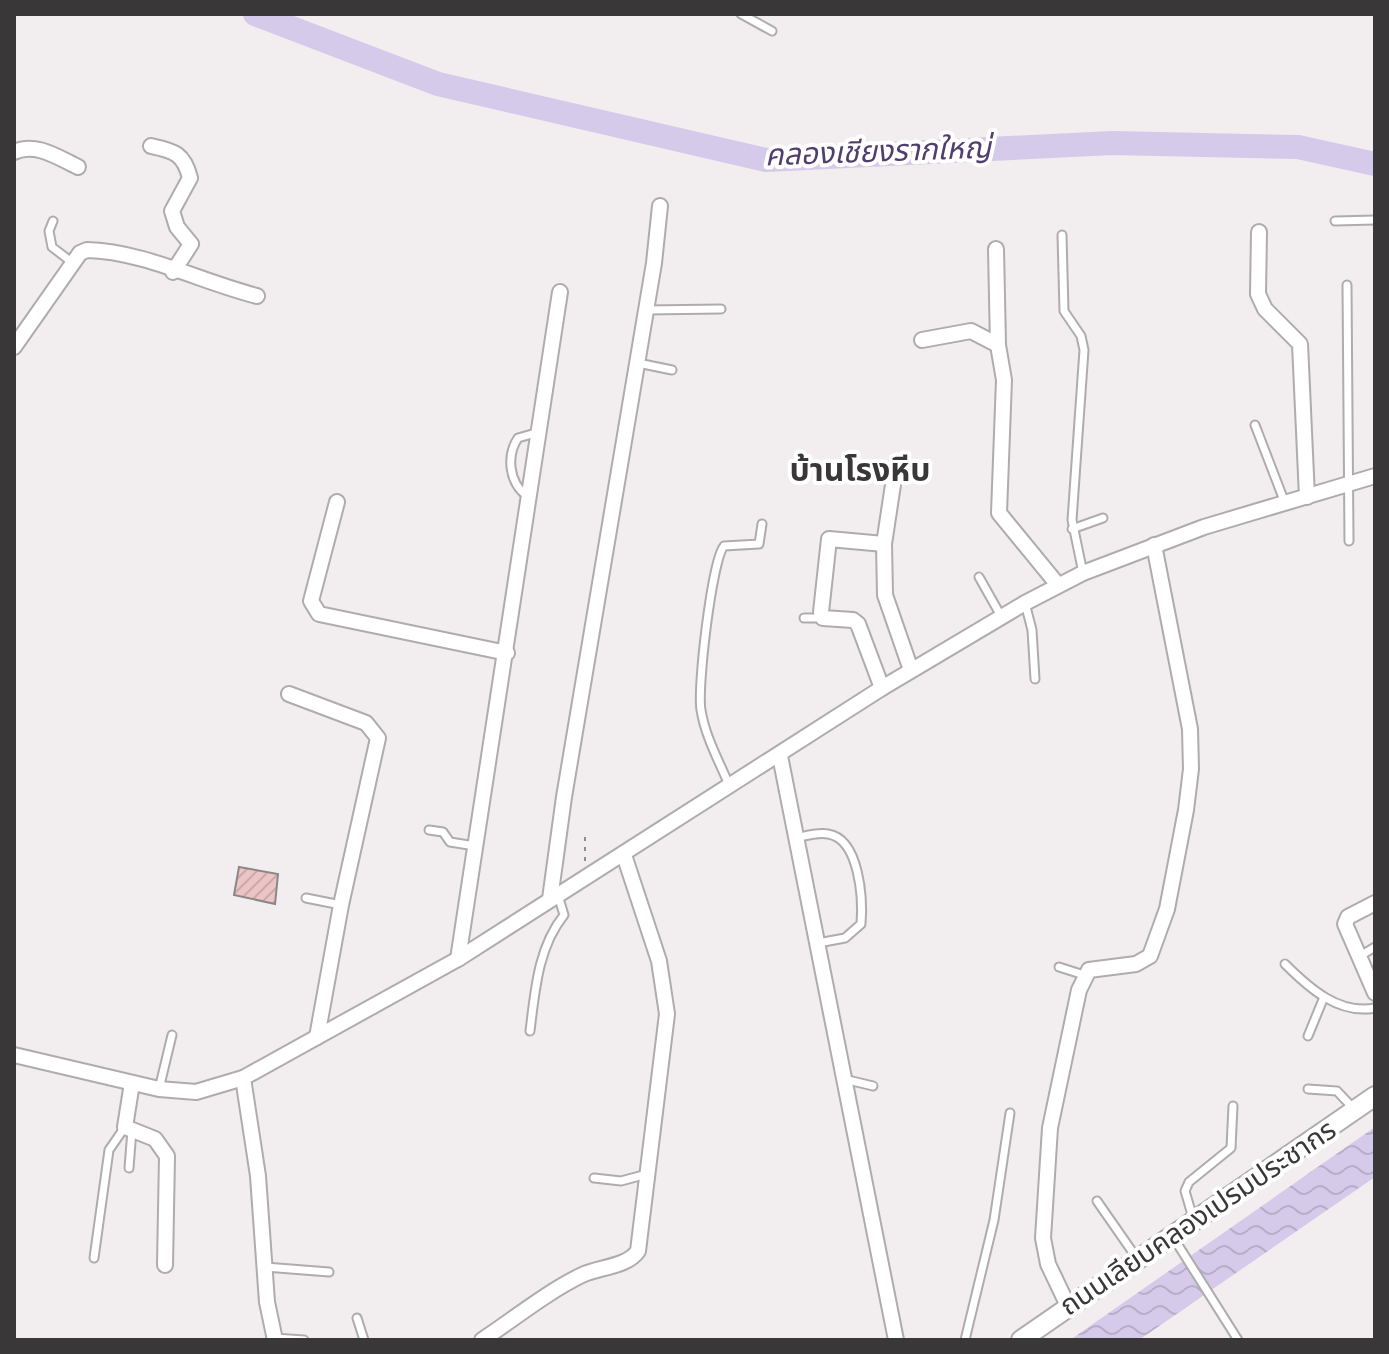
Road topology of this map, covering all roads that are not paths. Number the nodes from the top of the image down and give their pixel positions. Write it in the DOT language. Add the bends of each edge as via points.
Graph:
graph roads {
  1 [pos="741,14"];
  2 [pos="772,31"];
  3 [pos="151,146"];
  4 [pos="14,152"];
  5 [pos="78,167"];
  6 [pos="660,206"];
  7 [pos="1375,220"];
  8 [pos="53,221"];
  9 [pos="1335,221"];
  10 [pos="1259,232"];
  11 [pos="1062,235"];
  12 [pos="996,249"];
  13 [pos="73,263"];
  14 [pos="173,272"];
  15 [pos="1347,285"];
  16 [pos="560,292"];
  17 [pos="257,296"];
  18 [pos="721,309"];
  19 [pos="646,310"];
  20 [pos="922,340"];
  21 [pos="998,345"];
  22 [pos="14,347"];
  23 [pos="638,363"];
  24 [pos="672,370"];
  25 [pos="1255,425"];
  26 [pos="541,432"];
  27 [pos="896,465"];
  28 [pos="1375,476"];
  29 [pos="1349,484"];
  30 [pos="1307,497"];
  31 [pos="531,498"];
  32 [pos="337,502"];
  33 [pos="1285,503"];
  34 [pos="1103,518"];
  35 [pos="762,524"];
  36 [pos="1072,529"];
  37 [pos="1349,541"];
  38 [pos="884,544"];
  39 [pos="1154,545"];
  40 [pos="1083,573"];
  41 [pos="979,577"];
  42 [pos="1058,585"];
  43 [pos="1025,603"];
  44 [pos="1001,616"];
  45 [pos="804,618"];
  46 [pos="823,618"];
  47 [pos="507,653"];
  48 [pos="911,670"];
  49 [pos="1035,679"];
  50 [pos="882,688"];
  51 [pos="289,694"];
  52 [pos="780,756"];
  53 [pos="730,787"];
  54 [pos="429,830"];
  55 [pos="795,838"];
  56 [pos="477,846"];
  57 [pos="624,855"];
  58 [pos="554,897"];
  59 [pos="306,898"];
  60 [pos="1375,903"];
  61 [pos="341,905"];
  62 [pos="816,944"];
  63 [pos="1375,947"];
  64 [pos="1358,957"];
  65 [pos="458,959"];
  66 [pos="1285,964"];
  67 [pos="1059,967"];
  68 [pos="1084,975"];
  69 [pos="1375,993"];
  70 [pos="1324,997"];
  71 [pos="1375,1008"];
  72 [pos="530,1031"];
  73 [pos="172,1035"];
  74 [pos="1308,1036"];
  75 [pos="317,1037"];
  76 [pos="14,1055"];
  77 [pos="243,1078"];
  78 [pos="841,1079"];
  79 [pos="132,1083"];
  80 [pos="873,1086"];
  81 [pos="159,1089"];
  82 [pos="1308,1089"];
  83 [pos="1375,1096"];
  84 [pos="1233,1106"];
  85 [pos="1355,1110"];
  86 [pos="1010,1113"];
  87 [pos="129,1128"];
  88 [pos="129,1168"];
  89 [pos="647,1174"];
  90 [pos="594,1178"];
  91 [pos="1097,1201"];
  92 [pos="1194,1220"];
  93 [pos="1172,1235"];
  94 [pos="94,1258"];
  95 [pos="1137,1259"];
  96 [pos="165,1265"];
  97 [pos="265,1267"];
  98 [pos="329,1272"];
  99 [pos="1068,1306"];
  100 [pos="357,1318"];
  101 [pos="275,1339"];
  102 [pos="304,1340"];
  103 [pos="364,1340"];
  104 [pos="482,1340"];
  105 [pos="896,1340"];
  106 [pos="965,1340"];
  107 [pos="1021,1340"];
  108 [pos="1238,1340"];
  1 -- 2 [label="lane"];
  3 -- 14 [label="street" via="183,157 190,178 172,211 191,244"];
  4 -- 5 [label="street" via="26,147 40,150"];
  6 -- 19 [label="street"];
  7 -- 9 [label="lane"];
  8 -- 13 [label="lane" via="52,247"];
  10 -- 30 [label="street" via="1261,303 1300,344"];
  11 -- 36 [label="lane" via="1064,311 1084,350"];
  12 -- 21 [label="street"];
  13 -- 14 [label="street" via="80,253 101,250 135,256"];
  13 -- 22 [label="street"];
  14 -- 17 [label="street"];
  15 -- 29 [label="lane"];
  16 -- 26 [label="street"];
  18 -- 19 [label="lane"];
  19 -- 23 [label="street"];
  20 -- 21 [label="street" via="971,331"];
  21 -- 42 [label="street" via="1004,380 999,513"];
  23 -- 24 [label="lane"];
  23 -- 58 [label="street" via="564,797"];
  25 -- 33 [label="lane"];
  26 -- 31 [label="street"];
  26 -- 31 [label="lane" via="518,438 513,446 515,486"];
  27 -- 38 [label="street"];
  28 -- 29 [label="street"];
  29 -- 30 [label="street"];
  29 -- 37 [label="lane"];
  30 -- 33 [label="street"];
  31 -- 47 [label="street"];
  32 -- 47 [label="street" via="312,608 319,614"];
  33 -- 39 [label="street"];
  34 -- 36 [label="lane"];
  35 -- 53 [label="lane" via="759,544 724,546 718,553 699,693"];
  36 -- 40 [label="lane"];
  38 -- 46 [label="street" via="834,537 825,543"];
  38 -- 48 [label="street" via="885,595"];
  39 -- 40 [label="street"];
  39 -- 68 [label="street" via="1190,729 1186,810 1167,909 1150,956"];
  40 -- 42 [label="street"];
  41 -- 44 [label="lane"];
  42 -- 43 [label="street"];
  43 -- 44 [label="street"];
  43 -- 49 [label="lane"];
  44 -- 48 [label="street"];
  45 -- 46 [label="lane"];
  46 -- 50 [label="street" via="858,624"];
  47 -- 56 [label="street"];
  48 -- 50 [label="street"];
  50 -- 52 [label="street"];
  51 -- 61 [label="street" via="366,723 378,738"];
  52 -- 53 [label="street"];
  52 -- 55 [label="street"];
  53 -- 57 [label="street"];
  54 -- 56 [label="lane" via="443,832 450,842"];
  55 -- 62 [label="street"];
  55 -- 62 [label="lane" via="827,833 840,839 855,867 861,924 845,938"];
  56 -- 65 [label="street"];
  57 -- 58 [label="street"];
  57 -- 89 [label="street" via="666,991"];
  58 -- 65 [label="street"];
  58 -- 72 [label="lane" via="564,915 550,936 538,975"];
  59 -- 61 [label="lane"];
  60 -- 64 [label="street" via="1348,917 1345,924"];
  61 -- 75 [label="street"];
  62 -- 78 [label="street"];
  63 -- 64 [label="lane"];
  64 -- 69 [label="street"];
  65 -- 75 [label="street"];
  66 -- 70 [label="lane"];
  67 -- 68 [label="lane"];
  68 -- 99 [label="street" via="1050,1128 1043,1238 1048,1264"];
  70 -- 71 [label="lane" via="1357,1010"];
  70 -- 74 [label="lane"];
  73 -- 81 [label="lane"];
  75 -- 77 [label="street"];
  76 -- 79 [label="street"];
  77 -- 81 [label="street" via="196,1092"];
  77 -- 97 [label="street"];
  78 -- 80 [label="lane"];
  78 -- 105 [label="street"];
  79 -- 81 [label="street"];
  79 -- 87 [label="street"];
  82 -- 85 [label="lane" via="1337,1091"];
  83 -- 85 [label="street, ถนนเลียบคลองเปรมประชากร"];
  84 -- 92 [label="lane" via="1231,1148 1185,1191"];
  85 -- 92 [label="street, ถนนเลียบคลองเปรมประชากร"];
  86 -- 106 [label="lane" via="994,1220"];
  87 -- 88 [label="lane"];
  87 -- 94 [label="lane" via="109,1150"];
  87 -- 96 [label="street" via="155,1139 167,1156"];
  89 -- 90 [label="lane" via="621,1181"];
  89 -- 104 [label="street" via="642,1233 634,1257 582,1275"];
  91 -- 95 [label="lane"];
  92 -- 93 [label="street, ถนนเลียบคลองเปรมประชากร"];
  93 -- 95 [label="street, ถนนเลียบคลองเปรมประชากร"];
  93 -- 108 [label="lane"];
  95 -- 99 [label="street, ถนนเลียบคลองเปรมประชากร"];
  97 -- 98 [label="lane"];
  97 -- 101 [label="street"];
  99 -- 107 [label="street, ถนนเลียบคลองเปรมประชากร"];
  100 -- 103 [label="lane"];
  101 -- 102 [label="lane"];
}
